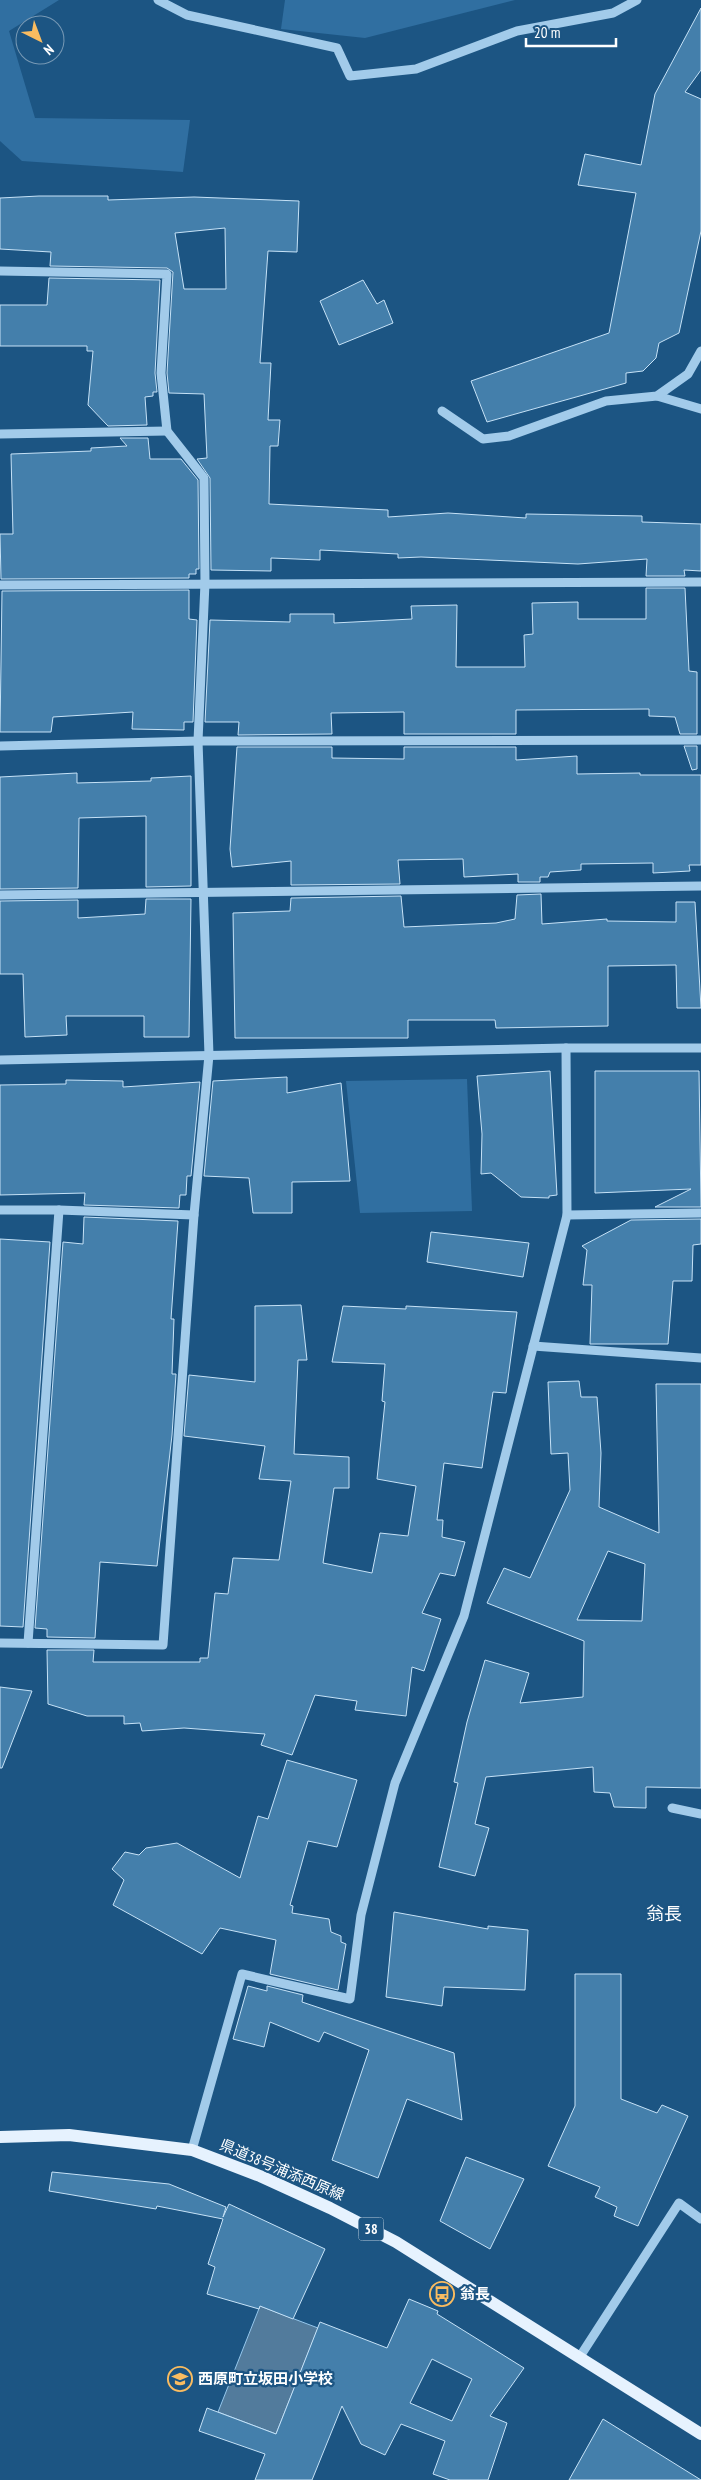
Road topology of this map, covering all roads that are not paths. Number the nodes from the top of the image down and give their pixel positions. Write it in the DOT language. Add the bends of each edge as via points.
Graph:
graph roads {
  1 [pos="158,0"];
  2 [pos="637,0"];
  3 [pos="0,271"];
  4 [pos="701,351"];
  5 [pos="657,396"];
  6 [pos="701,409"];
  7 [pos="442,411"];
  8 [pos="167,431"];
  9 [pos="0,434"];
  10 [pos="701,582"];
  11 [pos="205,583"];
  12 [pos="0,585"];
  13 [pos="198,740"];
  14 [pos="701,740"];
  15 [pos="0,746"];
  16 [pos="701,886"];
  17 [pos="204,894"];
  18 [pos="0,895"];
  19 [pos="566,1048"];
  20 [pos="701,1048"];
  21 [pos="209,1055"];
  22 [pos="0,1060"];
  23 [pos="0,1210"];
  24 [pos="59,1210"];
  25 [pos="701,1213"];
  26 [pos="194,1214"];
  27 [pos="568,1215"];
  28 [pos="533,1346"];
  29 [pos="701,1358"];
  30 [pos="0,1643"];
  31 [pos="28,1644"];
  32 [pos="672,1808"];
  33 [pos="701,1814"];
  34 [pos="0,2137"];
  35 [pos="192,2150"];
  36 [pos="701,2219"];
  37 [pos="579,2358"];
  38 [pos="701,2434"];
  1 -- 2 [label="street" via="187,16 338,48 350,76 416,69 517,31 613,13"];
  3 -- 8 [label="street" via="167,274 161,373"];
  4 -- 5 [label="street" via="688,374"];
  5 -- 6 [label="street"];
  5 -- 7 [label="street" via="606,401 509,436 483,439"];
  8 -- 9 [label="street"];
  8 -- 11 [label="street" via="204,478"];
  10 -- 11 [label="street"];
  11 -- 12 [label="street"];
  11 -- 13 [label="street"];
  13 -- 14 [label="street"];
  13 -- 15 [label="street"];
  13 -- 17 [label="street"];
  16 -- 17 [label="street"];
  17 -- 18 [label="street"];
  17 -- 21 [label="street"];
  19 -- 20 [label="street"];
  19 -- 21 [label="street"];
  19 -- 27 [label="street"];
  21 -- 22 [label="street"];
  21 -- 26 [label="street"];
  23 -- 24 [label="street"];
  24 -- 26 [label="street"];
  24 -- 31 [label="street"];
  25 -- 27 [label="street"];
  26 -- 31 [label="street" via="163,1645"];
  27 -- 28 [label="street"];
  28 -- 29 [label="street"];
  28 -- 35 [label="street" via="464,1616 395,1783 361,1915 350,1999 242,1974"];
  30 -- 31 [label="street"];
  32 -- 33 [label="street"];
  34 -- 35 [label="main road, 県道38号浦添西原線 / 38" via="69,2135"];
  35 -- 37 [label="main road, 県道38号浦添西原線 / 38" via="260,2176 388,2238"];
  36 -- 37 [label="street" via="679,2202"];
  37 -- 38 [label="main road, 県道38号浦添西原線 / 38"];
}
